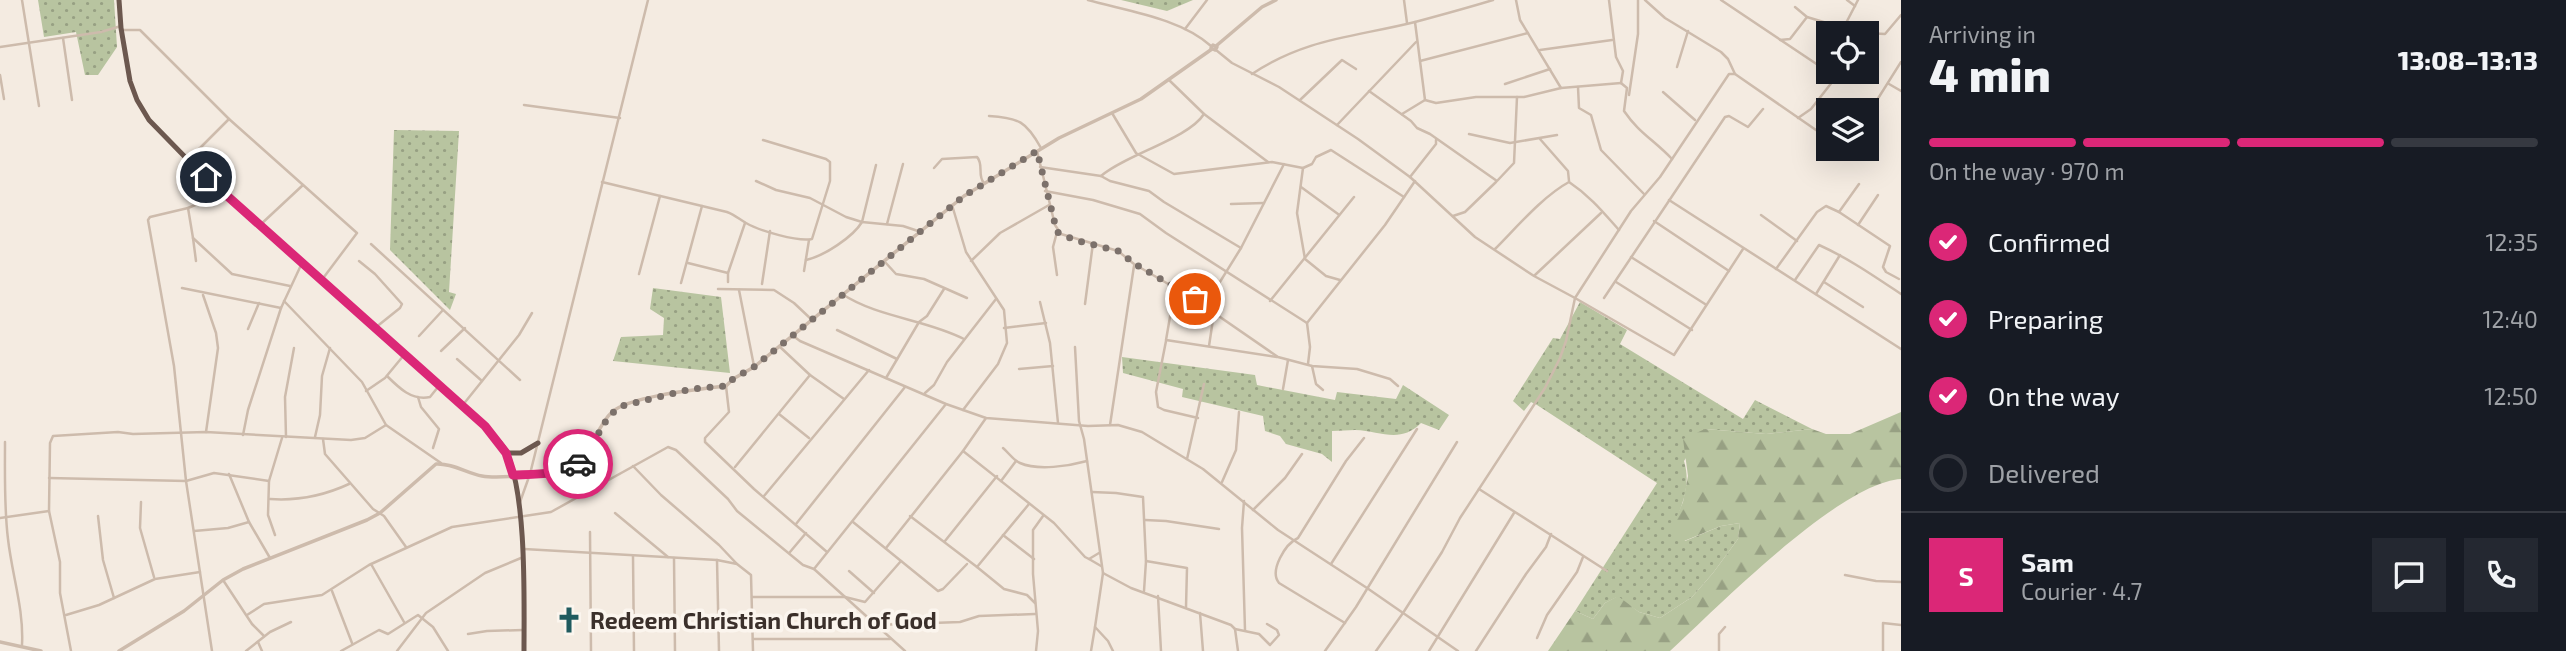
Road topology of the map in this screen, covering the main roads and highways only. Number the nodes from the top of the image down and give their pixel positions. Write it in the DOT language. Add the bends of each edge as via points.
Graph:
graph roads {
  1 [pos="119,0"];
  2 [pos="538,443"];
  3 [pos="506,453"];
  4 [pos="524,651"];
  1 -- 3 [label="highway" via="130,81 149,120 259,226 485,426"];
  2 -- 3 [label="highway" via="522,453"];
  3 -- 4 [label="highway" via="519,506"];
}
